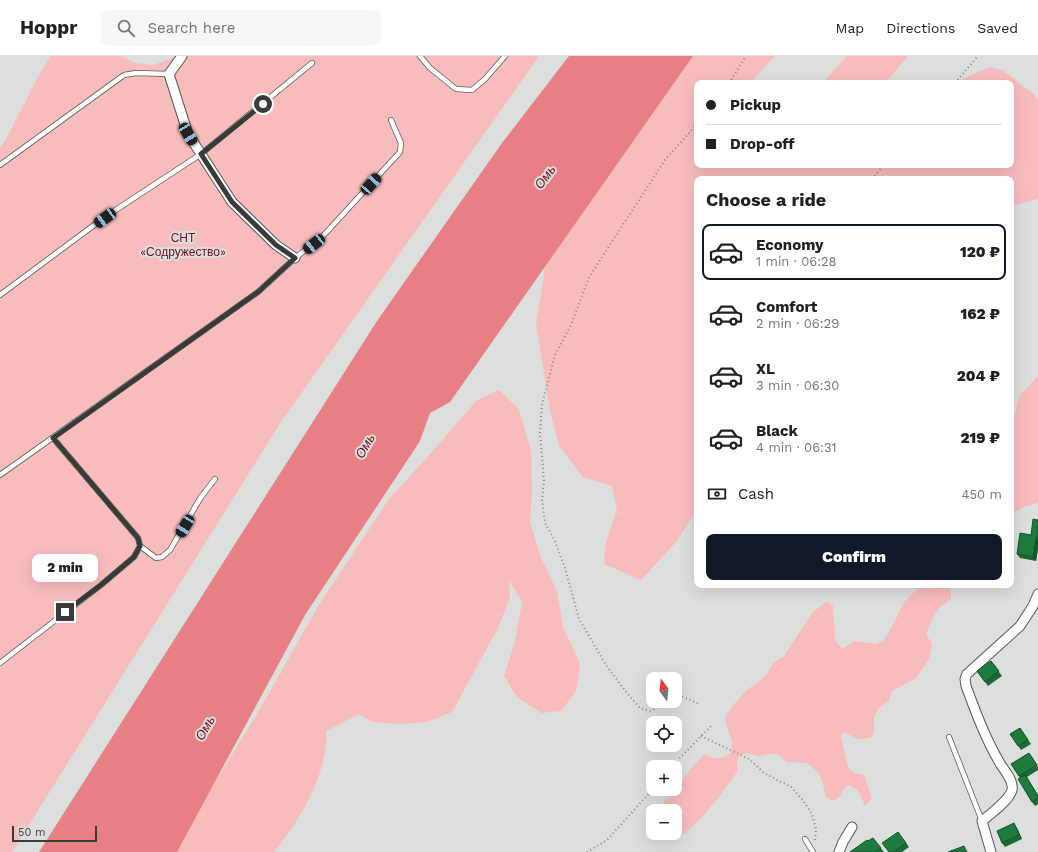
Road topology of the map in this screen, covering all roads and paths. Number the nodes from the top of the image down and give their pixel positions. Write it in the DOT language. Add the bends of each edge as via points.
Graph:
graph roads {
  1 [pos="182,56"];
  2 [pos="420,56"];
  3 [pos="505,56"];
  4 [pos="746,56"];
  5 [pos="978,56"];
  6 [pos="312,63"];
  7 [pos="168,74"];
  8 [pos="731,80"];
  9 [pos="958,80"];
  10 [pos="391,120"];
  11 [pos="694,127"];
  12 [pos="201,154"];
  13 [pos="0,165"];
  14 [pos="881,168"];
  15 [pos="875,176"];
  16 [pos="295,258"];
  17 [pos="0,295"];
  18 [pos="53,438"];
  19 [pos="0,475"];
  20 [pos="215,479"];
  21 [pos="140,546"];
  22 [pos="1038,594"];
  23 [pos="0,663"];
  24 [pos="682,696"];
  25 [pos="699,704"];
  26 [pos="657,708"];
  27 [pos="712,724"];
  28 [pos="701,736"];
  29 [pos="949,737"];
  30 [pos="678,760"];
  31 [pos="648,796"];
  32 [pos="982,821"];
  33 [pos="852,827"];
  34 [pos="805,839"];
  35 [pos="814,844"];
  36 [pos="588,852"];
  37 [pos="813,852"];
  38 [pos="839,852"];
  39 [pos="991,852"];
  1 -- 7 [label="street"];
  2 -- 3 [label="lane" via="430,68 456,89 472,90"];
  4 -- 8 [label="path"];
  5 -- 9 [label="path"];
  6 -- 12 [label="lane"];
  7 -- 12 [label="street" via="188,134"];
  7 -- 13 [label="lane" via="124,75"];
  10 -- 16 [label="lane" via="401,143 400,152 323,236"];
  11 -- 26 [label="path" via="666,160 589,277 571,325 555,355 542,404 540,434 545,523 565,568 579,619 606,665 640,708 652,711"];
  12 -- 16 [label="street" via="232,202 276,245"];
  12 -- 17 [label="lane" via="105,218"];
  14 -- 15 [label="path"];
  16 -- 18 [label="lane" via="258,292"];
  18 -- 19 [label="lane"];
  18 -- 21 [label="lane" via="138,538"];
  20 -- 21 [label="lane" via="201,497 170,550 162,557 156,558"];
  21 -- 23 [label="lane" via="134,557 101,585"];
  22 -- 32 [label="street" via="1020,626 967,674 965,679 983,731 1011,781 1012,790 1007,799"];
  24 -- 25 [label="path"];
  27 -- 28 [label="path"];
  28 -- 30 [label="path"];
  28 -- 35 [label="path" via="750,758 764,773 790,787 812,814 816,829"];
  29 -- 32 [label="lane"];
  31 -- 36 [label="path" via="607,840"];
  32 -- 39 [label="street"];
  33 -- 38 [label="street"];
  34 -- 37 [label="lane"];
}
